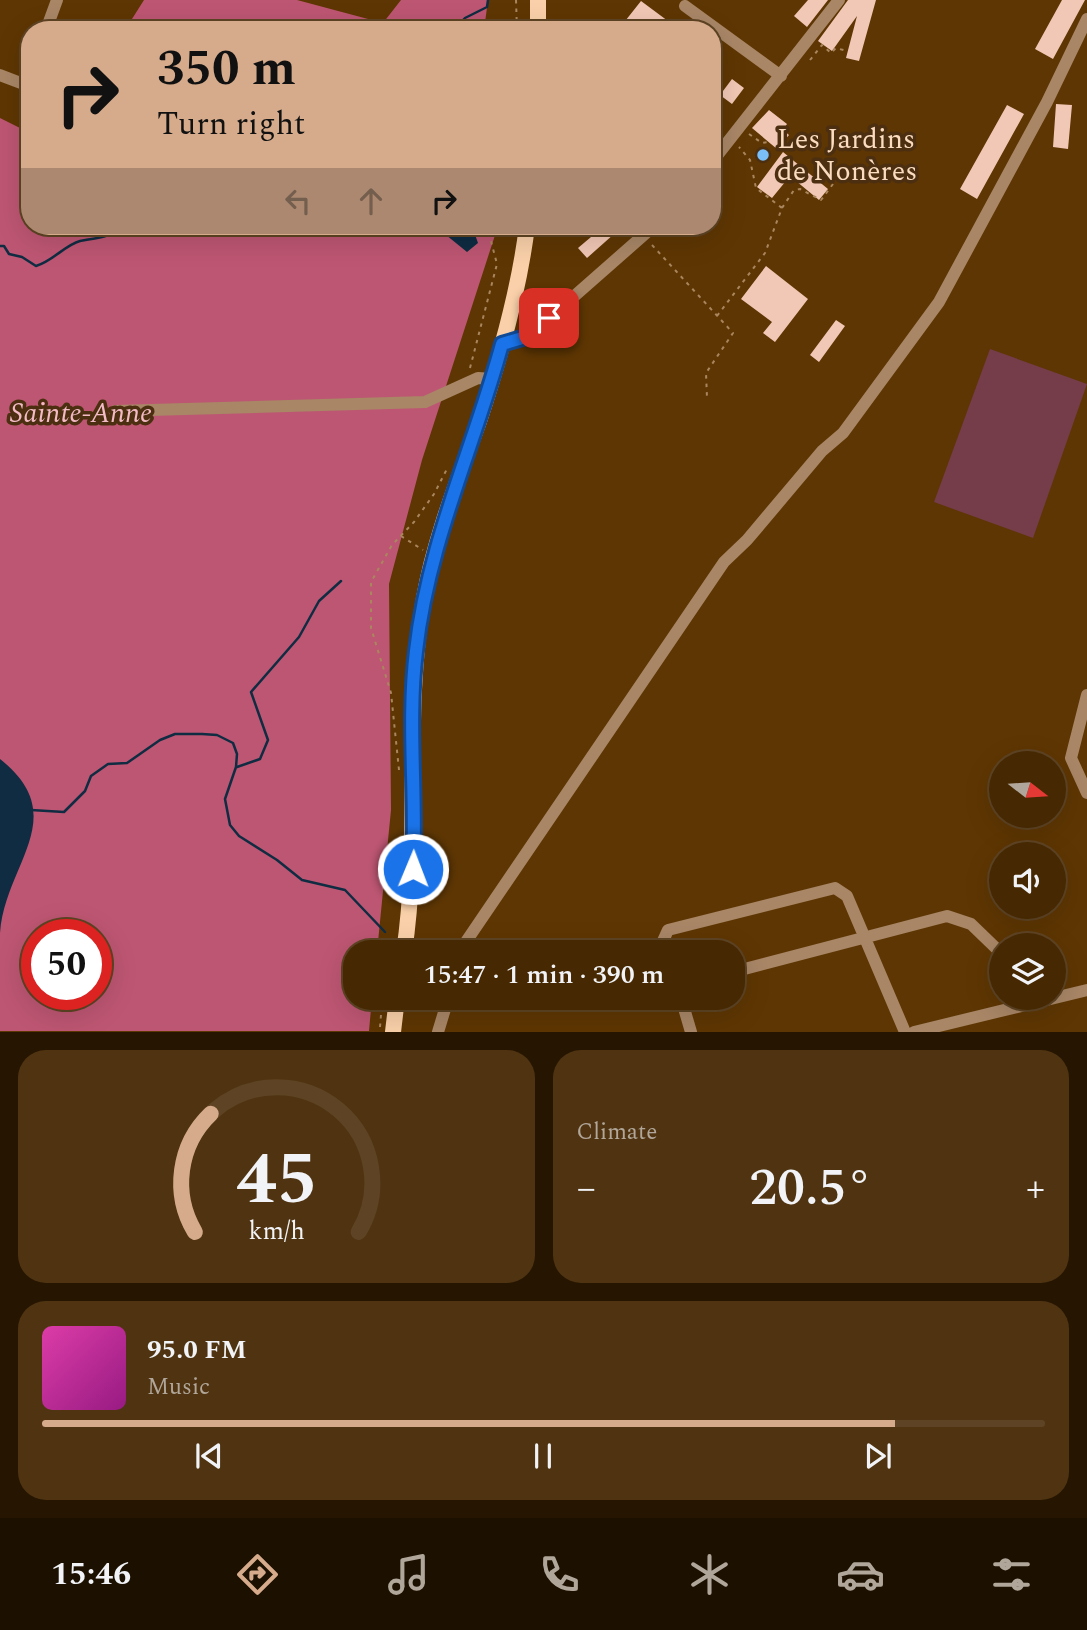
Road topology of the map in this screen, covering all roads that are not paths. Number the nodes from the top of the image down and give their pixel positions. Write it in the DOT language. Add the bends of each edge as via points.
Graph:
graph roads {
  1 [pos="57,0"];
  2 [pos="538,0"];
  3 [pos="839,0"];
  4 [pos="685,6"];
  5 [pos="1087,19"];
  6 [pos="49,21"];
  7 [pos="538,21"];
  8 [pos="706,21"];
  9 [pos="721,32"];
  10 [pos="0,75"];
  11 [pos="781,76"];
  12 [pos="21,83"];
  13 [pos="721,150"];
  14 [pos="525,235"];
  15 [pos="643,235"];
  16 [pos="502,344"];
  17 [pos="485,378"];
  18 [pos="115,411"];
  19 [pos="1087,695"];
  20 [pos="1087,793"];
  21 [pos="865,937"];
  22 [pos="405,940"];
  23 [pos="467,940"];
  24 [pos="663,940"];
  25 [pos="989,941"];
  26 [pos="745,969"];
  27 [pos="1087,990"];
  28 [pos="1066,994"];
  29 [pos="396,1010"];
  30 [pos="445,1010"];
  31 [pos="685,1010"];
  32 [pos="999,1010"];
  33 [pos="393,1031"];
  34 [pos="438,1031"];
  35 [pos="691,1031"];
  36 [pos="905,1031"];
  37 [pos="914,1031"];
  1 -- 6 [label="street"];
  2 -- 7 [label="main road"];
  3 -- 11 [label="street"];
  4 -- 8 [label="street"];
  5 -- 23 [label="street" via="939,302 844,433 822,451 724,562"];
  9 -- 11 [label="street"];
  10 -- 12 [label="street"];
  11 -- 13 [label="street"];
  14 -- 16 [label="main road"];
  15 -- 16 [label="street" via="529,336"];
  16 -- 17 [label="main road"];
  17 -- 18 [label="street" via="425,401"];
  17 -- 22 [label="main road" via="433,558 419,624 413,685 414,848"];
  19 -- 20 [label="street" via="1071,758"];
  21 -- 24 [label="street" via="847,895 835,888 668,930"];
  21 -- 25 [label="street" via="947,916 971,923"];
  21 -- 26 [label="street"];
  21 -- 36 [label="street"];
  27 -- 28 [label="street"];
  29 -- 33 [label="main road"];
  30 -- 34 [label="street"];
  31 -- 35 [label="street"];
  32 -- 37 [label="street"];
}
